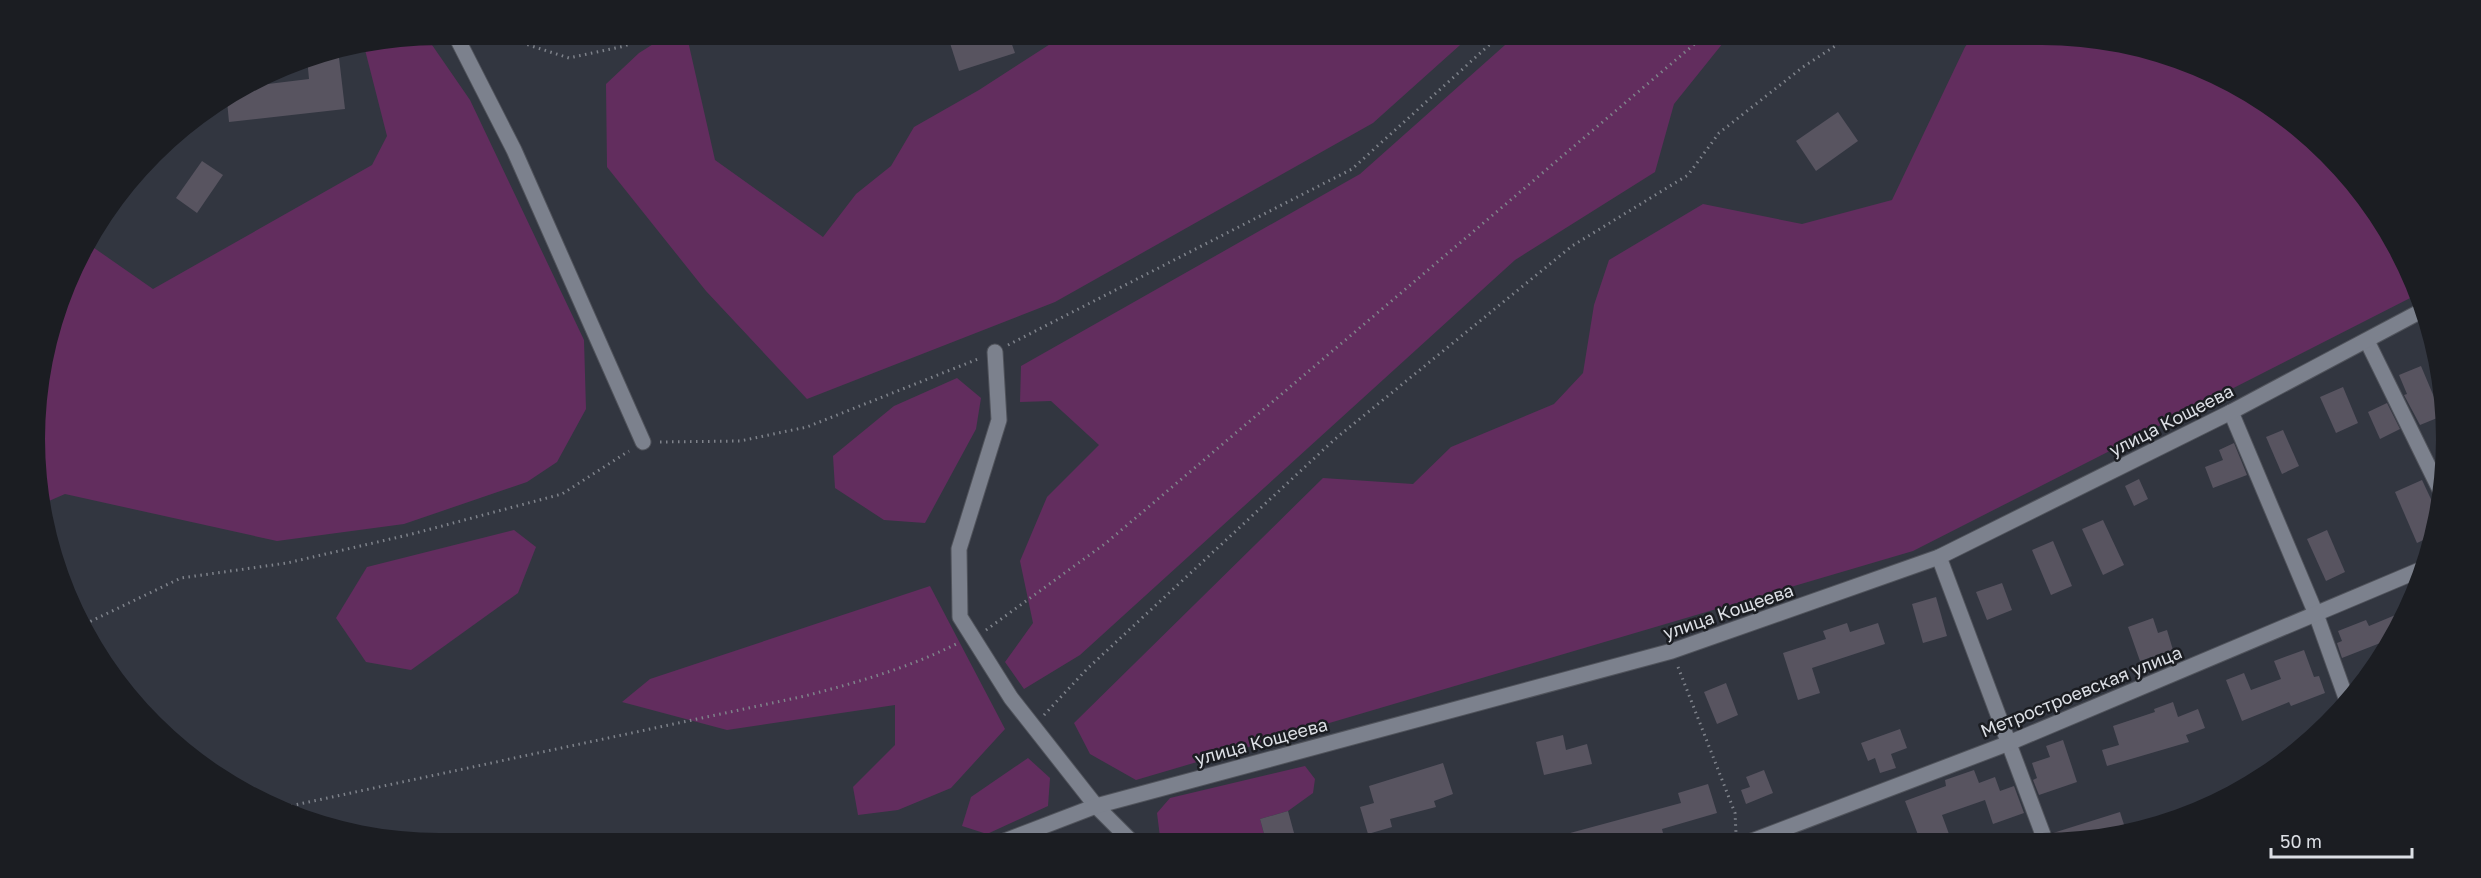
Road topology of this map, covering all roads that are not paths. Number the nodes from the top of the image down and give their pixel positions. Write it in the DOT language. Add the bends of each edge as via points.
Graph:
graph roads {
  1 [pos="461,45"];
  2 [pos="2416,314"];
  3 [pos="2367,341"];
  4 [pos="995,352"];
  5 [pos="2231,412"];
  6 [pos="643,442"];
  7 [pos="2434,478"];
  8 [pos="1939,557"];
  9 [pos="2412,573"];
  10 [pos="2316,614"];
  11 [pos="2344,692"];
  12 [pos="2009,743"];
  13 [pos="1096,806"];
  14 [pos="1026,833"];
  15 [pos="1123,833"];
  16 [pos="1773,833"];
  17 [pos="2042,833"];
  1 -- 6 [label="street" via="514,150"];
  2 -- 3 [label="street, улица Кощеева"];
  3 -- 5 [label="street, улица Кощеева"];
  3 -- 7 [label="street"];
  4 -- 13 [label="street" via="999,420 959,549 960,617 1011,698"];
  5 -- 8 [label="street, улица Кощеева"];
  5 -- 10 [label="street"];
  8 -- 12 [label="street"];
  8 -- 13 [label="street, улица Кощеева" via="1672,651"];
  9 -- 10 [label="street, Метростроевская улица"];
  10 -- 11 [label="street"];
  10 -- 12 [label="street, Метростроевская улица"];
  12 -- 16 [label="street, Метростроевская улица"];
  12 -- 17 [label="street"];
  13 -- 14 [label="street, улица Кощеева"];
  13 -- 15 [label="street"];
}
